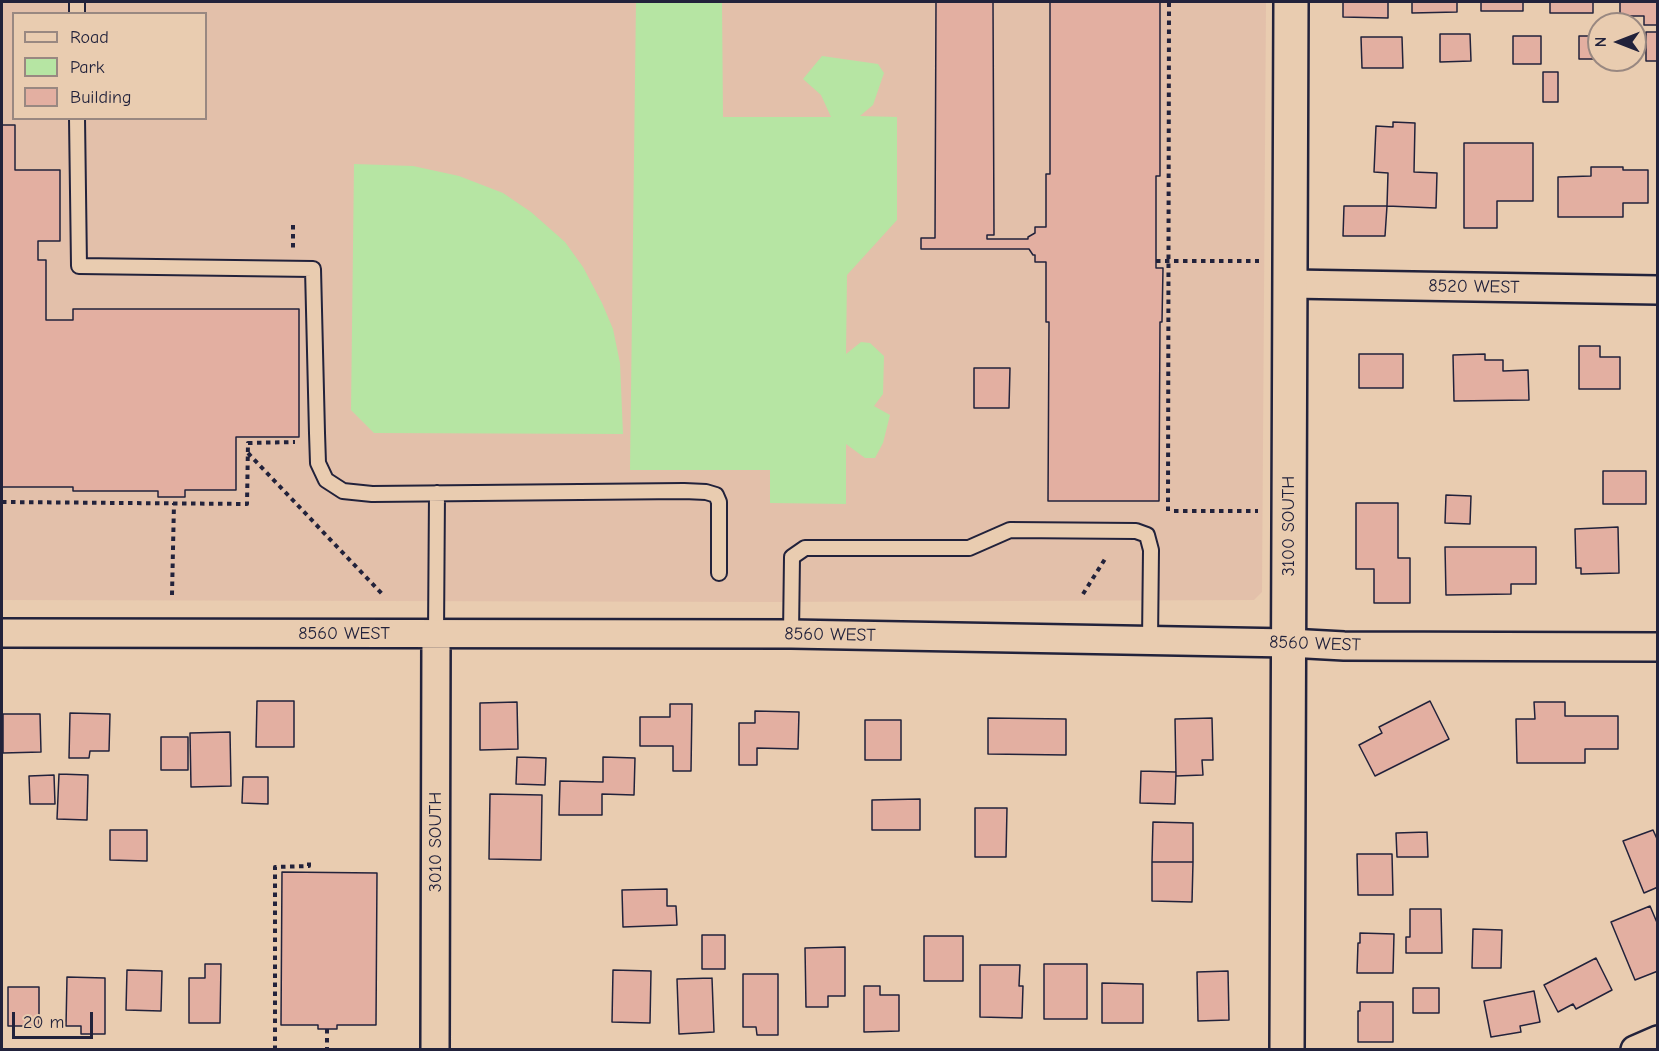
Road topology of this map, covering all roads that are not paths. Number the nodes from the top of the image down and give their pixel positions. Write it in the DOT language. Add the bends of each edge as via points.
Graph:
graph roads {
  1 [pos="1291,2"];
  2 [pos="78,120"];
  3 [pos="1290,284"];
  4 [pos="1658,290"];
  5 [pos="437,494"];
  6 [pos="719,573"];
  7 [pos="2,633"];
  8 [pos="436,634"];
  9 [pos="791,634"];
  10 [pos="1150,641"];
  11 [pos="1289,643"];
  12 [pos="1658,647"];
  13 [pos="1658,1040"];
  14 [pos="435,1050"];
  15 [pos="1287,1050"];
  16 [pos="1635,1050"];
  1 -- 3 [label="street, 3100 SOUTH"];
  2 -- 5 [label="lane" via="79,266 314,269 318,463 326,480 343,491 372,495"];
  3 -- 4 [label="street, 8520 WEST"];
  3 -- 11 [label="street, 3100 SOUTH"];
  5 -- 6 [label="lane" via="684,491 716,495"];
  5 -- 8 [label="lane"];
  7 -- 8 [label="street, 8560 WEST"];
  8 -- 9 [label="street, 8560 WEST"];
  8 -- 14 [label="street, 3010 SOUTH"];
  9 -- 10 [label="street, 8560 WEST"];
  9 -- 10 [label="lane" via="792,557 805,548 969,548 1010,530 1136,531 1147,535 1151,550"];
  10 -- 11 [label="street, 8560 WEST"];
  11 -- 12 [label="street, 8560 WEST"];
  11 -- 15 [label="street, 3100 SOUTH"];
  13 -- 16 [label="street"];
}
